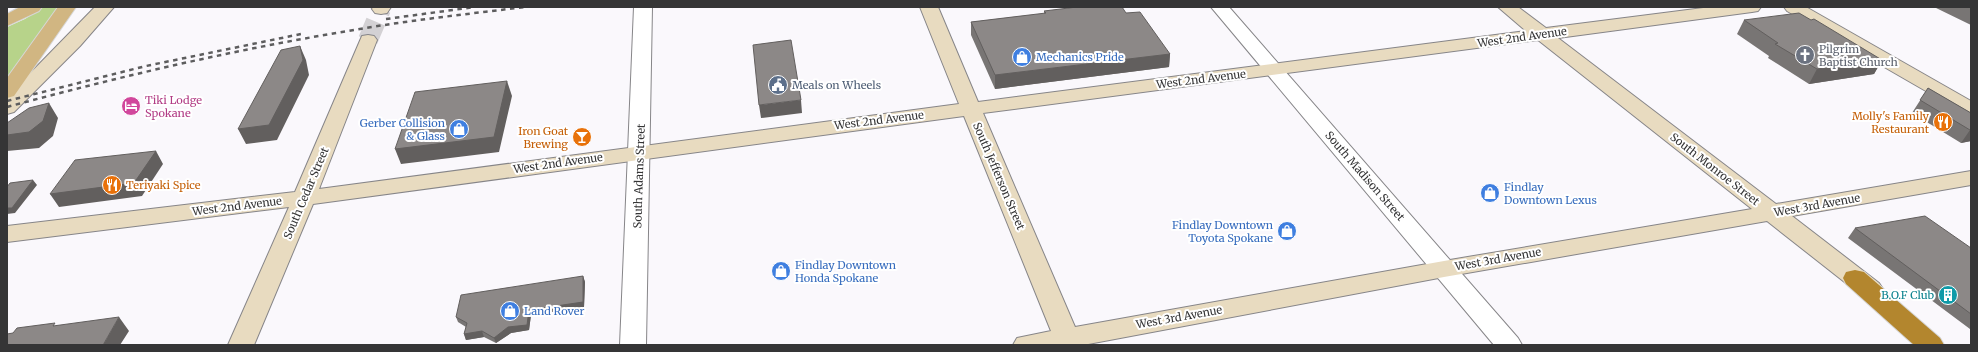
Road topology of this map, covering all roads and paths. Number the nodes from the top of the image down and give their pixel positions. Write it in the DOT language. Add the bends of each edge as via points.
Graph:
graph roads {
  1 [pos="33,7"];
  2 [pos="67,7"];
  3 [pos="105,7"];
  4 [pos="643,7"];
  5 [pos="929,7"];
  6 [pos="1220,7"];
  7 [pos="1507,7"];
  8 [pos="1752,7"];
  9 [pos="1793,7"];
  10 [pos="7,21"];
  11 [pos="1543,34"];
  12 [pos="368,40"];
  13 [pos="1274,70"];
  14 [pos="7,92"];
  15 [pos="7,108"];
  16 [pos="971,108"];
  17 [pos="1971,109"];
  18 [pos="640,152"];
  19 [pos="1971,178"];
  20 [pos="304,198"];
  21 [pos="1772,213"];
  22 [pos="7,234"];
  23 [pos="1444,269"];
  24 [pos="1855,278"];
  25 [pos="1069,341"];
  26 [pos="241,345"];
  27 [pos="633,345"];
  28 [pos="1026,345"];
  29 [pos="1509,345"];
  30 [pos="1916,345"];
  31 [pos="1931,345"];
  32 [pos="1942,345"];
  1 -- 10 [label="main road"];
  2 -- 14 [label="main road"];
  3 -- 15 [label="main road"];
  4 -- 18 [label="street, South Adams Street"];
  5 -- 16 [label="main road, South Jefferson Street"];
  6 -- 13 [label="street, South Madison Street"];
  7 -- 11 [label="main road, South Monroe Street"];
  8 -- 11 [label="main road, West 2nd Avenue"];
  9 -- 17 [label="main road"];
  11 -- 13 [label="main road, West 2nd Avenue"];
  11 -- 21 [label="main road, South Monroe Street"];
  12 -- 20 [label="main road, South Cedar Street"];
  13 -- 16 [label="main road, West 2nd Avenue"];
  13 -- 23 [label="street, South Madison Street"];
  16 -- 18 [label="main road, West 2nd Avenue"];
  16 -- 25 [label="main road, South Jefferson Street"];
  18 -- 20 [label="main road, West 2nd Avenue"];
  18 -- 27 [label="street, South Adams Street"];
  19 -- 21 [label="main road, West 3rd Avenue"];
  20 -- 22 [label="main road, West 2nd Avenue"];
  20 -- 26 [label="main road, South Cedar Street"];
  21 -- 23 [label="main road, West 3rd Avenue"];
  21 -- 24 [label="main road, South Monroe Street"];
  23 -- 25 [label="main road, West 3rd Avenue"];
  23 -- 29 [label="street, South Madison Street"];
  24 -- 30 [label="main road"];
  24 -- 31 [label="highway"];
  24 -- 32 [label="main road, South Monroe Street"];
  25 -- 28 [label="main road, West 3rd Avenue"];
}
